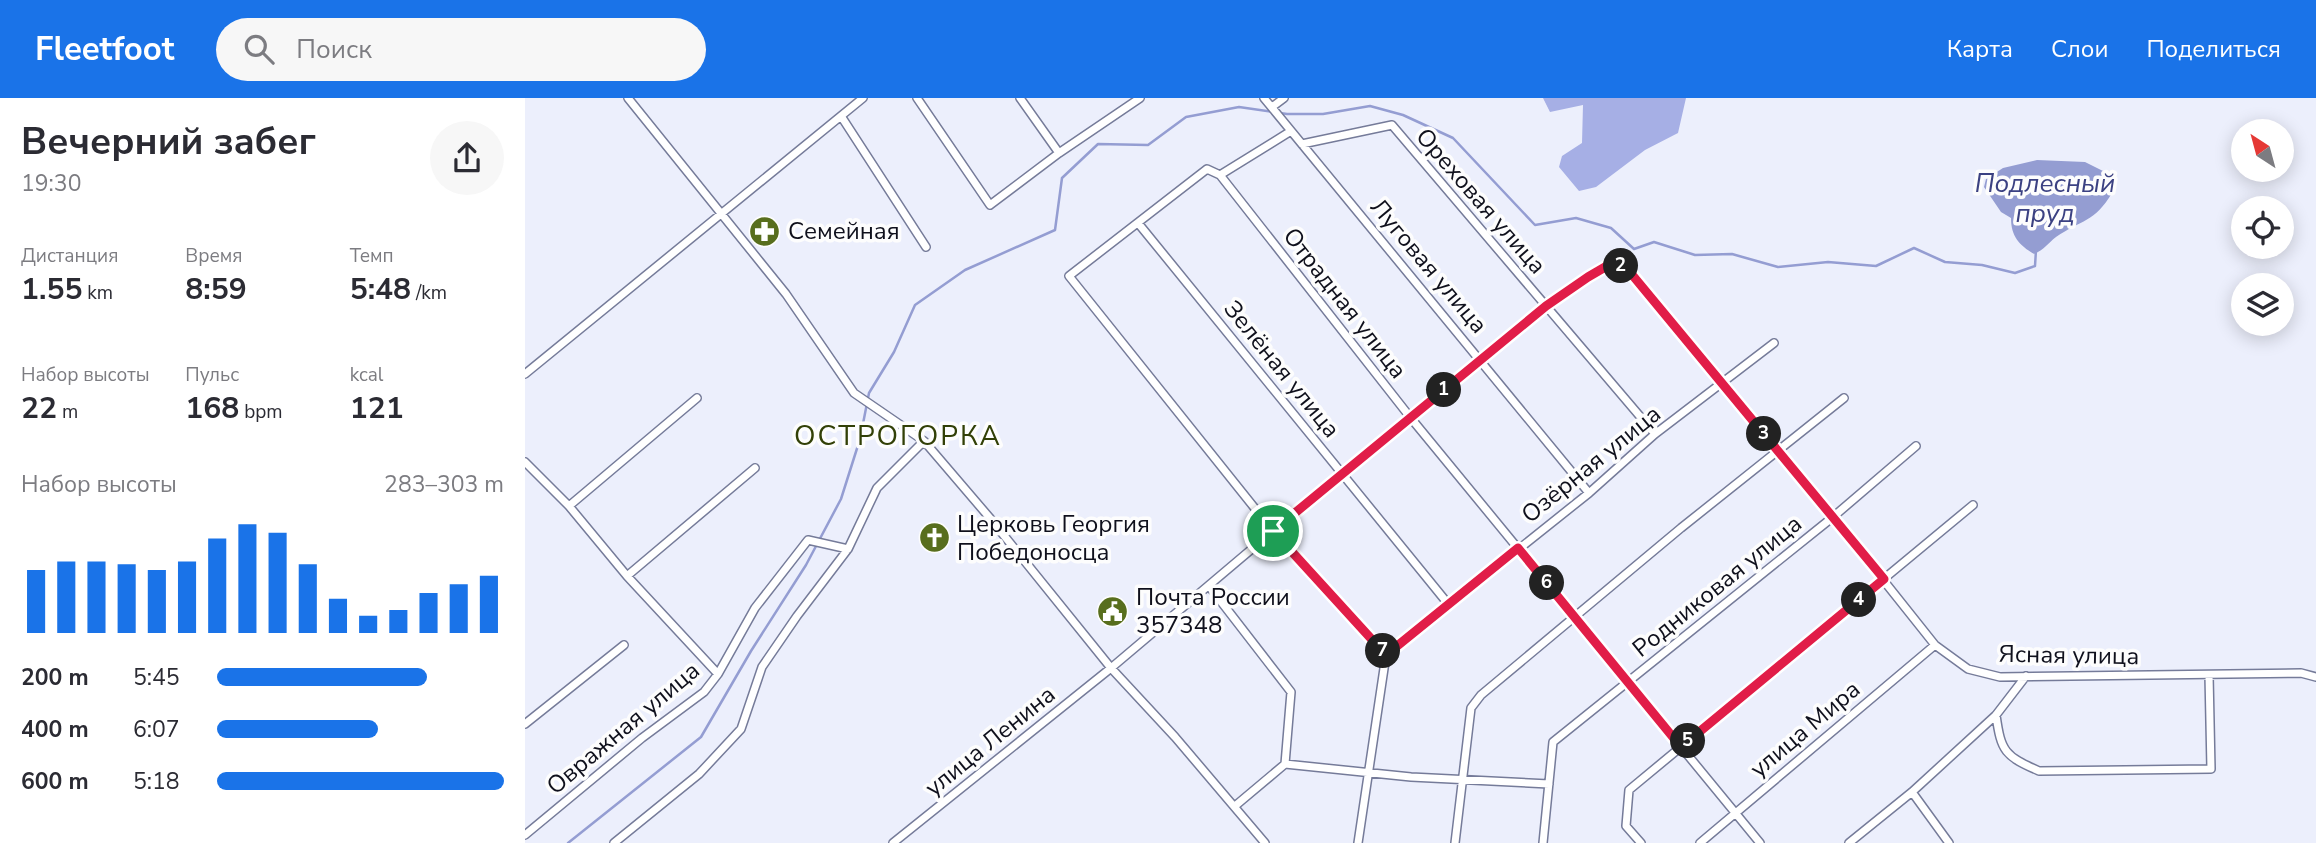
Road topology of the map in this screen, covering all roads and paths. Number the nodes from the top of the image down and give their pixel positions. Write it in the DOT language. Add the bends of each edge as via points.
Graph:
graph roads {
  1 [pos="628,98"];
  2 [pos="863,98"];
  3 [pos="917,98"];
  4 [pos="1020,98"];
  5 [pos="1140,98"];
  6 [pos="1265,98"];
  7 [pos="1284,98"];
  8 [pos="1272,107"];
  9 [pos="841,116"];
  10 [pos="1291,131"];
  11 [pos="1302,144"];
  12 [pos="1059,153"];
  13 [pos="1220,175"];
  14 [pos="721,214"];
  15 [pos="1138,223"];
  16 [pos="926,247"];
  17 [pos="1629,271"];
  18 [pos="1546,306"];
  19 [pos="1774,343"];
  20 [pos="1481,360"];
  21 [pos="525,374"];
  22 [pos="1721,384"];
  23 [pos="697,398"];
  24 [pos="1844,398"];
  25 [pos="1410,417"];
  26 [pos="1655,434"];
  27 [pos="925,441"];
  28 [pos="1916,446"];
  29 [pos="1779,452"];
  30 [pos="525,462"];
  31 [pos="755,468"];
  32 [pos="1343,474"];
  33 [pos="1589,492"];
  34 [pos="1973,505"];
  35 [pos="569,506"];
  36 [pos="1833,517"];
  37 [pos="1273,531"];
  38 [pos="1518,548"];
  39 [pos="848,549"];
  40 [pos="627,576"];
  41 [pos="1884,579"];
  42 [pos="1209,586"];
  43 [pos="1449,604"];
  44 [pos="1575,617"];
  45 [pos="624,645"];
  46 [pos="1935,645"];
  47 [pos="1386,655"];
  48 [pos="1111,668"];
  49 [pos="717,674"];
  50 [pos="2209,675"];
  51 [pos="2026,676"];
  52 [pos="2316,677"];
  53 [pos="1628,682"];
  54 [pos="1996,715"];
  55 [pos="525,724"];
  56 [pos="1681,747"];
  57 [pos="1285,764"];
  58 [pos="1367,772"];
  59 [pos="1463,779"];
  60 [pos="1549,784"];
  61 [pos="1912,792"];
  62 [pos="1235,806"];
  63 [pos="1735,813"];
  64 [pos="525,835"];
  65 [pos="614,843"];
  66 [pos="893,843"];
  67 [pos="1265,843"];
  68 [pos="1358,843"];
  69 [pos="1455,843"];
  70 [pos="1543,843"];
  71 [pos="1641,843"];
  72 [pos="1700,843"];
  73 [pos="1760,843"];
  74 [pos="1849,843"];
  75 [pos="1948,843"];
  1 -- 14 [label="street"];
  2 -- 9 [label="street"];
  3 -- 12 [label="street" via="990,205"];
  4 -- 12 [label="street"];
  5 -- 12 [label="street"];
  6 -- 8 [label="street"];
  7 -- 8 [label="street"];
  8 -- 10 [label="street, Луговая улица"];
  9 -- 14 [label="street"];
  9 -- 16 [label="street"];
  10 -- 11 [label="street, Луговая улица"];
  10 -- 13 [label="street"];
  11 -- 18 [label="street, Ореховая улица" via="1392,125"];
  11 -- 20 [label="street, Луговая улица"];
  13 -- 15 [label="street" via="1207,169"];
  13 -- 25 [label="street, Отрадная улица"];
  14 -- 21 [label="street"];
  14 -- 27 [label="street" via="786,294 854,393"];
  15 -- 32 [label="street, Зелёная улица"];
  15 -- 37 [label="street" via="1069,276"];
  17 -- 18 [label="street, улица Ленина" via="1612,263"];
  17 -- 22 [label="street, Ясная улица"];
  18 -- 20 [label="street, улица Ленина"];
  18 -- 26 [label="street, Ореховая улица"];
  19 -- 22 [label="street, Озёрная улица"];
  20 -- 25 [label="street, улица Ленина"];
  20 -- 33 [label="street, Луговая улица"];
  22 -- 26 [label="street, Озёрная улица"];
  22 -- 29 [label="street, Ясная улица"];
  23 -- 35 [label="street"];
  24 -- 29 [label="street"];
  25 -- 32 [label="street, улица Ленина"];
  25 -- 38 [label="street, Отрадная улица"];
  26 -- 33 [label="street, Озёрная улица"];
  27 -- 39 [label="street" via="877,488"];
  27 -- 48 [label="street"];
  28 -- 36 [label="street, Родниковая улица"];
  29 -- 36 [label="street, Ясная улица"];
  29 -- 44 [label="street"];
  30 -- 35 [label="street"];
  31 -- 40 [label="street"];
  32 -- 37 [label="street, улица Ленина"];
  32 -- 43 [label="street, Зелёная улица"];
  33 -- 38 [label="street, Озёрная улица"];
  34 -- 41 [label="street"];
  35 -- 40 [label="street"];
  36 -- 41 [label="street, Ясная улица"];
  36 -- 53 [label="street, Родниковая улица"];
  37 -- 42 [label="street, улица Ленина"];
  37 -- 47 [label="street"];
  38 -- 43 [label="street, Озёрная улица"];
  38 -- 44 [label="street, Отрадная улица"];
  39 -- 49 [label="street, Овражная улица" via="808,540 755,608"];
  39 -- 65 [label="street" via="762,667 741,729 699,774"];
  40 -- 49 [label="street"];
  41 -- 46 [label="street, Ясная улица"];
  41 -- 56 [label="street"];
  42 -- 48 [label="street, улица Ленина"];
  42 -- 57 [label="street" via="1291,692"];
  43 -- 47 [label="street, Озёрная улица"];
  44 -- 53 [label="street, Отрадная улица"];
  44 -- 59 [label="street" via="1471,708"];
  45 -- 55 [label="street"];
  46 -- 51 [label="street, Ясная улица" via="1968,669 2000,677"];
  46 -- 63 [label="street, улица Мира"];
  47 -- 58 [label="street"];
  48 -- 62 [label="street"];
  48 -- 66 [label="street, улица Ленина"];
  49 -- 64 [label="street, Овражная улица" via="704,692"];
  50 -- 51 [label="street, Ясная улица"];
  50 -- 52 [label="street, Ясная улица" via="2301,673"];
  50 -- 54 [label="street" via="2211,769 2039,771 2013,760 2000,741"];
  51 -- 54 [label="street"];
  53 -- 56 [label="street, Отрадная улица"];
  53 -- 60 [label="street, Родниковая улица" via="1553,742"];
  54 -- 61 [label="street"];
  56 -- 63 [label="street, Отрадная улица"];
  56 -- 71 [label="street" via="1629,789 1626,826"];
  57 -- 58 [label="street"];
  57 -- 62 [label="street"];
  58 -- 59 [label="street"];
  58 -- 68 [label="street"];
  59 -- 60 [label="street"];
  59 -- 69 [label="street"];
  60 -- 70 [label="street, Родниковая улица"];
  61 -- 74 [label="street"];
  61 -- 75 [label="street"];
  62 -- 67 [label="street"];
  63 -- 72 [label="street, улица Мира"];
  63 -- 73 [label="street, Отрадная улица"];
}
